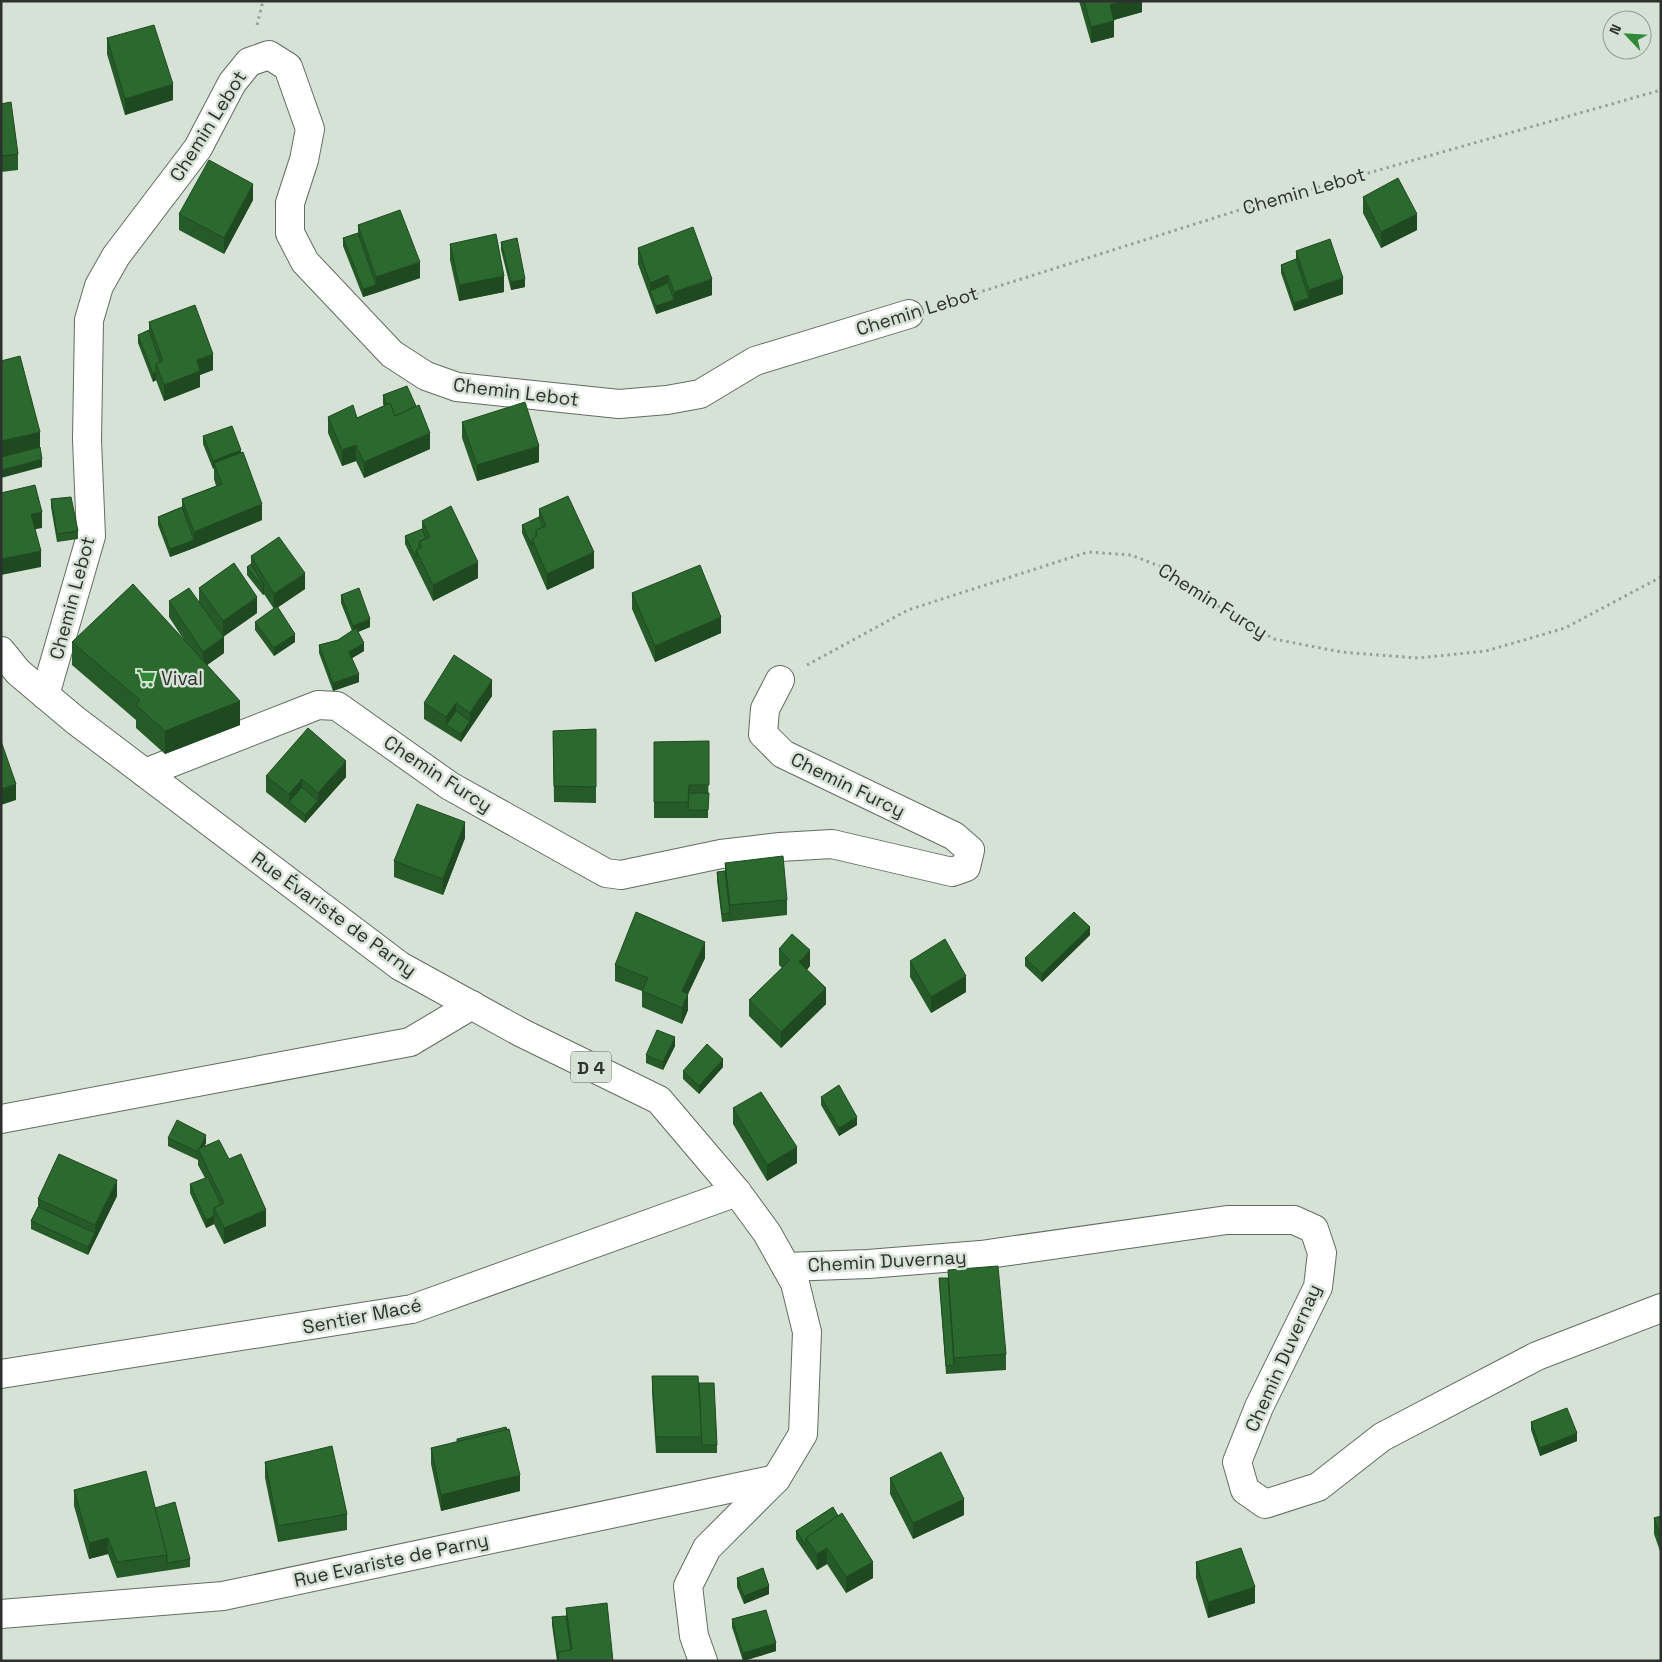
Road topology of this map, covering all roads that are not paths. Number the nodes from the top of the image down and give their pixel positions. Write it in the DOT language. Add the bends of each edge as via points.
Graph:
graph roads {
  1 [pos="909,314"];
  2 [pos="1,651"];
  3 [pos="780,680"];
  4 [pos="45,695"];
  5 [pos="144,773"];
  6 [pos="472,1006"];
  7 [pos="1,1119"];
  8 [pos="737,1192"];
  9 [pos="786,1267"];
  10 [pos="1661,1308"];
  11 [pos="1,1374"];
  12 [pos="776,1479"];
  13 [pos="1,1614"];
  14 [pos="703,1661"];
  1 -- 4 [label="street, Chemin Lebot" via="755,361 700,394 667,400 619,404 456,387 426,376 392,354 305,262 290,233 290,203 310,129 288,67 269,55 248,62 232,83 198,148 116,256 99,286 89,320 87,440 91,536"];
  2 -- 4 [label="street, Rue Évariste de Parny / D 4" via="18,672"];
  3 -- 5 [label="street, Chemin Furcy" via="765,709 763,734 784,754 954,836 970,850 966,867 952,872 832,844 720,854 621,875 606,873 450,786 337,706 318,705"];
  4 -- 5 [label="street, Rue Évariste de Parny / D 4"];
  5 -- 6 [label="street, Rue Évariste de Parny / D 4" via="400,966"];
  6 -- 7 [label="street" via="410,1042"];
  6 -- 8 [label="street, Rue Évariste de Parny / D 4" via="659,1100"];
  8 -- 9 [label="street, Rue Évariste de Parny / D 4"];
  8 -- 11 [label="street, Sentier Macé" via="412,1309"];
  9 -- 10 [label="street, Chemin Duvernay" via="981,1255 1227,1220 1294,1220 1314,1229 1322,1253 1318,1287 1259,1407 1237,1462 1245,1490 1265,1504 1318,1487 1382,1437 1537,1356"];
  9 -- 12 [label="street, Rue Évariste de Parny / D 4" via="794,1283 807,1332 803,1434"];
  12 -- 13 [label="street, Rue Evariste de Parny" via="223,1596"];
  12 -- 14 [label="street, Rue Évariste de Parny / D 4" via="707,1548 688,1586 694,1636"];
}
